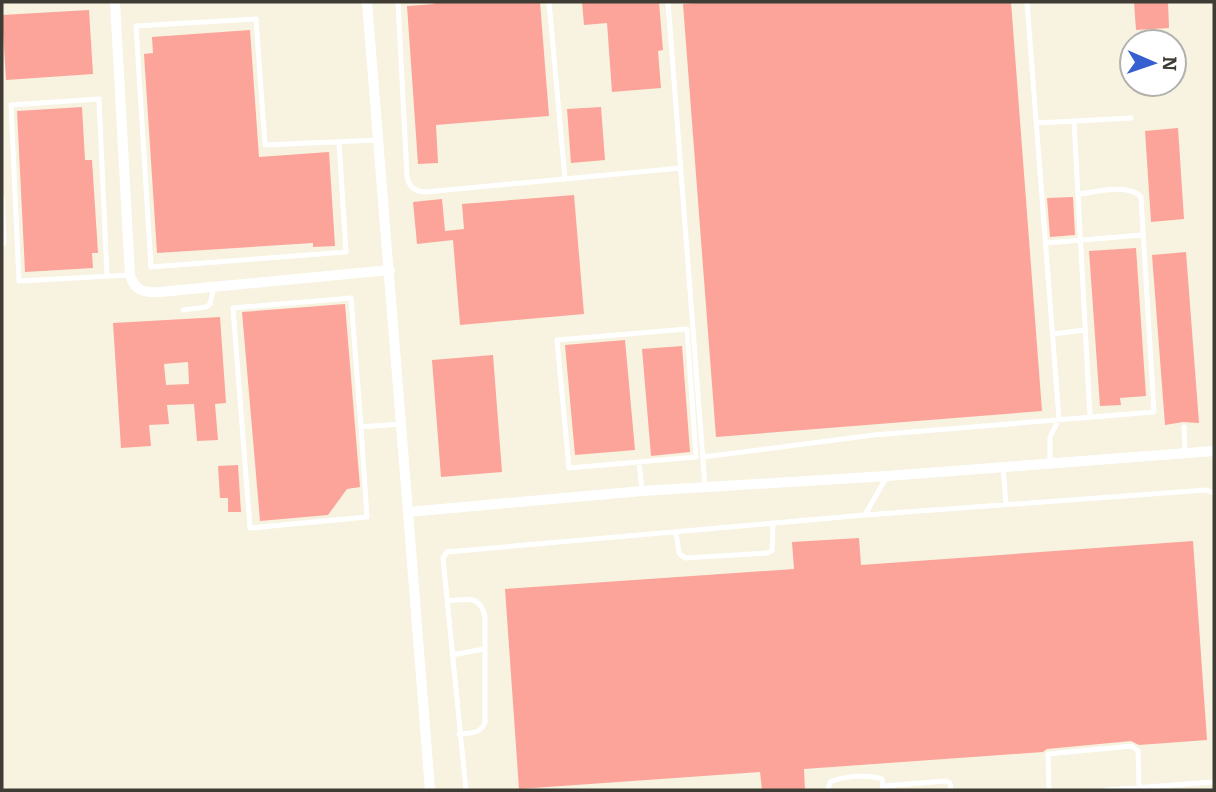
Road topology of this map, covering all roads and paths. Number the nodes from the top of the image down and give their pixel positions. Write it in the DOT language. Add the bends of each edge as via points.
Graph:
graph roads {
  1 [pos="115,2"];
  2 [pos="367,2"];
  3 [pos="398,2"];
  4 [pos="549,2"];
  5 [pos="668,2"];
  6 [pos="1027,2"];
  7 [pos="1130,118"];
  8 [pos="1074,122"];
  9 [pos="1037,123"];
  10 [pos="378,139"];
  11 [pos="340,142"];
  12 [pos="681,168"];
  13 [pos="565,179"];
  14 [pos="1079,194"];
  15 [pos="2,197"];
  16 [pos="1142,235"];
  17 [pos="1081,240"];
  18 [pos="1046,243"];
  19 [pos="2,245"];
  20 [pos="390,270"];
  21 [pos="130,275"];
  22 [pos="107,276"];
  23 [pos="214,288"];
  24 [pos="183,310"];
  25 [pos="1086,330"];
  26 [pos="1053,334"];
  27 [pos="1090,416"];
  28 [pos="1059,419"];
  29 [pos="400,424"];
  30 [pos="361,427"];
  31 [pos="1184,427"];
  32 [pos="1214,451"];
  33 [pos="1185,453"];
  34 [pos="703,457"];
  35 [pos="639,463"];
  36 [pos="1050,464"];
  37 [pos="1003,466"];
  38 [pos="887,476"];
  39 [pos="705,487"];
  40 [pos="642,491"];
  41 [pos="1214,493"];
  42 [pos="1006,504"];
  43 [pos="408,512"];
  44 [pos="866,515"];
  45 [pos="773,524"];
  46 [pos="676,532"];
  47 [pos="447,601"];
  48 [pos="484,649"];
  49 [pos="452,655"];
  50 [pos="459,734"];
  51 [pos="1214,782"];
  52 [pos="1139,787"];
  53 [pos="883,788"];
  54 [pos="430,790"];
  55 [pos="466,790"];
  56 [pos="828,790"];
  57 [pos="951,790"];
  58 [pos="1049,790"];
  59 [pos="1106,790"];
  1 -- 21 [label="street"];
  2 -- 10 [label="street"];
  3 -- 13 [label="lane" via="407,176 414,190"];
  4 -- 13 [label="lane"];
  5 -- 12 [label="lane"];
  6 -- 9 [label="lane"];
  7 -- 8 [label="lane"];
  8 -- 9 [label="lane"];
  8 -- 14 [label="lane"];
  9 -- 18 [label="lane"];
  10 -- 11 [label="lane"];
  10 -- 20 [label="street"];
  11 -- 11 [label="lane" via="346,252 151,267 136,26 256,19 265,145"];
  12 -- 13 [label="lane"];
  12 -- 34 [label="lane"];
  14 -- 16 [label="lane" via="1135,191 1141,197"];
  14 -- 17 [label="lane"];
  15 -- 19 [label="lane"];
  16 -- 17 [label="lane"];
  16 -- 27 [label="lane" via="1154,412"];
  17 -- 18 [label="lane"];
  17 -- 25 [label="lane"];
  18 -- 26 [label="lane"];
  20 -- 23 [label="street"];
  20 -- 29 [label="street"];
  21 -- 22 [label="lane"];
  21 -- 23 [label="street" via="145,293"];
  22 -- 22 [label="lane" via="99,99 11,105 19,281"];
  23 -- 24 [label="lane" via="206,307"];
  25 -- 26 [label="lane"];
  25 -- 27 [label="lane"];
  26 -- 28 [label="lane"];
  27 -- 28 [label="lane"];
  28 -- 34 [label="lane" via="874,435"];
  28 -- 36 [label="lane" via="1050,437"];
  29 -- 30 [label="lane"];
  29 -- 43 [label="street"];
  30 -- 30 [label="lane" via="351,298 233,308 250,528 367,517"];
  31 -- 33 [label="lane"];
  32 -- 33 [label="street"];
  33 -- 36 [label="street"];
  34 -- 39 [label="lane"];
  35 -- 35 [label="lane" via="696,457 687,329 557,340 569,468"];
  35 -- 40 [label="lane"];
  36 -- 37 [label="street"];
  37 -- 38 [label="street"];
  37 -- 42 [label="lane"];
  38 -- 39 [label="street"];
  38 -- 44 [label="lane"];
  39 -- 40 [label="street"];
  40 -- 43 [label="street"];
  41 -- 42 [label="lane"];
  42 -- 44 [label="lane"];
  43 -- 54 [label="street"];
  44 -- 45 [label="lane"];
  45 -- 46 [label="lane"];
  45 -- 46 [label="lane" via="774,547 767,553 685,558 679,553"];
  46 -- 47 [label="lane" via="447,552 443,558"];
  47 -- 48 [label="lane" via="470,599 483,607"];
  47 -- 49 [label="lane"];
  48 -- 49 [label="lane"];
  48 -- 50 [label="lane" via="485,722 478,732"];
  49 -- 50 [label="lane"];
  50 -- 55 [label="lane"];
  51 -- 52 [label="lane"];
  52 -- 58 [label="lane" via="1138,751 1132,746 1048,754"];
  52 -- 59 [label="lane"];
  53 -- 56 [label="lane" via="878,777 837,779 830,782"];
  53 -- 57 [label="lane" via="947,781"];
}
